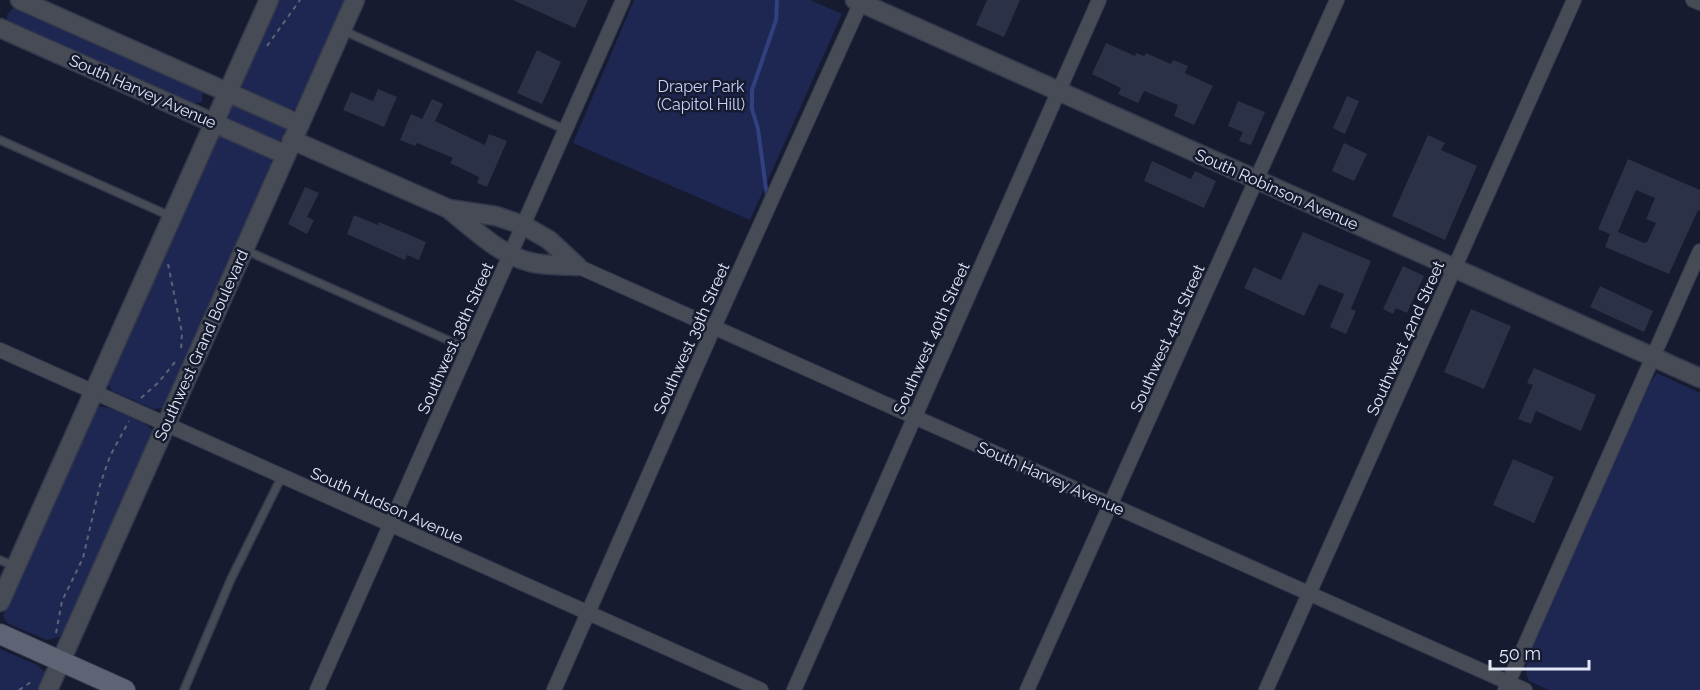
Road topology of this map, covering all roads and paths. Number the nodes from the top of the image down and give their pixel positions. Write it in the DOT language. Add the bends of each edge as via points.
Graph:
graph roads {
  1 [pos="20,0"];
  2 [pos="269,0"];
  3 [pos="300,0"];
  4 [pos="355,0"];
  5 [pos="623,0"];
  6 [pos="1099,0"];
  7 [pos="1337,0"];
  8 [pos="1574,0"];
  9 [pos="1693,0"];
  10 [pos="859,1"];
  11 [pos="1700,3"];
  12 [pos="0,28"];
  13 [pos="341,30"];
  14 [pos="265,49"];
  15 [pos="1059,91"];
  16 [pos="228,93"];
  17 [pos="214,123"];
  18 [pos="566,130"];
  19 [pos="0,140"];
  20 [pos="292,140"];
  21 [pos="1257,180"];
  22 [pos="449,209"];
  23 [pos="172,218"];
  24 [pos="523,225"];
  25 [pos="244,249"];
  26 [pos="1700,251"];
  27 [pos="510,254"];
  28 [pos="168,262"];
  29 [pos="578,266"];
  30 [pos="1454,268"];
  31 [pos="714,327"];
  32 [pos="468,349"];
  33 [pos="0,350"];
  34 [pos="1653,356"];
  35 [pos="1700,378"];
  36 [pos="94,392"];
  37 [pos="135,410"];
  38 [pos="914,418"];
  39 [pos="166,424"];
  40 [pos="282,476"];
  41 [pos="1111,505"];
  42 [pos="390,524"];
  43 [pos="8,563"];
  44 [pos="1310,593"];
  45 [pos="0,602"];
  46 [pos="588,613"];
  47 [pos="0,634"];
  48 [pos="54,658"];
  49 [pos="1507,686"];
  50 [pos="19,690"];
  51 [pos="48,690"];
  52 [pos="125,690"];
  53 [pos="184,690"];
  54 [pos="317,690"];
  55 [pos="554,690"];
  56 [pos="761,690"];
  57 [pos="794,690"];
  58 [pos="1028,690"];
  59 [pos="1266,690"];
  60 [pos="1525,690"];
  1 -- 16 [label="street, South Harvey Avenue"];
  2 -- 16 [label="street"];
  3 -- 14 [label="path"];
  4 -- 13 [label="street, Southwest Grand Boulevard"];
  5 -- 18 [label="street, Southwest 38th Street"];
  6 -- 15 [label="street, Southwest 40th Street"];
  7 -- 21 [label="street, Southwest 41st Street"];
  8 -- 30 [label="street, Southwest 42nd Street"];
  9 -- 11 [label="street"];
  10 -- 15 [label="street, South Robinson Avenue"];
  10 -- 31 [label="street, Southwest 39th Street"];
  12 -- 17 [label="street, South Harvey Avenue"];
  13 -- 18 [label="lane"];
  13 -- 20 [label="street, Southwest Grand Boulevard"];
  15 -- 21 [label="street, South Robinson Avenue"];
  15 -- 38 [label="street, Southwest 40th Street"];
  16 -- 17 [label="street"];
  16 -- 20 [label="street, South Harvey Avenue"];
  17 -- 20 [label="street, South Harvey Avenue"];
  17 -- 23 [label="street"];
  18 -- 24 [label="street, Southwest 38th Street"];
  19 -- 23 [label="lane"];
  20 -- 22 [label="street, South Harvey Avenue"];
  20 -- 25 [label="street, Southwest Grand Boulevard"];
  21 -- 30 [label="street, South Robinson Avenue"];
  21 -- 41 [label="street, Southwest 41st Street"];
  22 -- 24 [label="street, South Harvey Avenue" via="496,216"];
  22 -- 27 [label="street, South Harvey Avenue" via="490,243"];
  23 -- 36 [label="street"];
  24 -- 27 [label="street, Southwest 38th Street"];
  24 -- 29 [label="street, South Harvey Avenue" via="549,240"];
  25 -- 32 [label="lane"];
  25 -- 39 [label="street, Southwest Grand Boulevard"];
  26 -- 34 [label="street"];
  27 -- 29 [label="street, South Harvey Avenue" via="531,262"];
  27 -- 32 [label="street, Southwest 38th Street"];
  28 -- 37 [label="path" via="182,346 176,362 141,398"];
  29 -- 31 [label="street, South Harvey Avenue"];
  30 -- 34 [label="street, South Robinson Avenue"];
  30 -- 44 [label="street, Southwest 42nd Street"];
  31 -- 38 [label="street, South Harvey Avenue"];
  31 -- 46 [label="street, Southwest 39th Street"];
  32 -- 42 [label="street, Southwest 38th Street"];
  33 -- 36 [label="street, South Hudson Avenue"];
  34 -- 35 [label="street, South Robinson Avenue"];
  34 -- 49 [label="street"];
  36 -- 37 [label="street, South Hudson Avenue"];
  36 -- 43 [label="street"];
  37 -- 39 [label="street, South Hudson Avenue"];
  37 -- 48 [label="path" via="110,456 83,558 62,601"];
  38 -- 41 [label="street, South Harvey Avenue"];
  38 -- 57 [label="street, Southwest 40th Street"];
  39 -- 40 [label="street, South Hudson Avenue"];
  39 -- 48 [label="street, Southwest Grand Boulevard"];
  40 -- 42 [label="street, South Hudson Avenue"];
  40 -- 53 [label="lane" via="231,579"];
  41 -- 44 [label="street, South Harvey Avenue"];
  41 -- 58 [label="street, Southwest 41st Street"];
  42 -- 46 [label="street, South Hudson Avenue"];
  42 -- 54 [label="street, Southwest 38th Street"];
  43 -- 45 [label="street"];
  44 -- 49 [label="street, South Harvey Avenue"];
  44 -- 59 [label="street, Southwest 42nd Street"];
  46 -- 55 [label="street, Southwest 39th Street"];
  46 -- 56 [label="street, South Hudson Avenue"];
  47 -- 48 [label="main road"];
  48 -- 50 [label="path" via="40,677"];
  48 -- 51 [label="street, Southwest Grand Boulevard"];
  48 -- 52 [label="main road"];
  49 -- 60 [label="street, South Harvey Avenue"];
}
